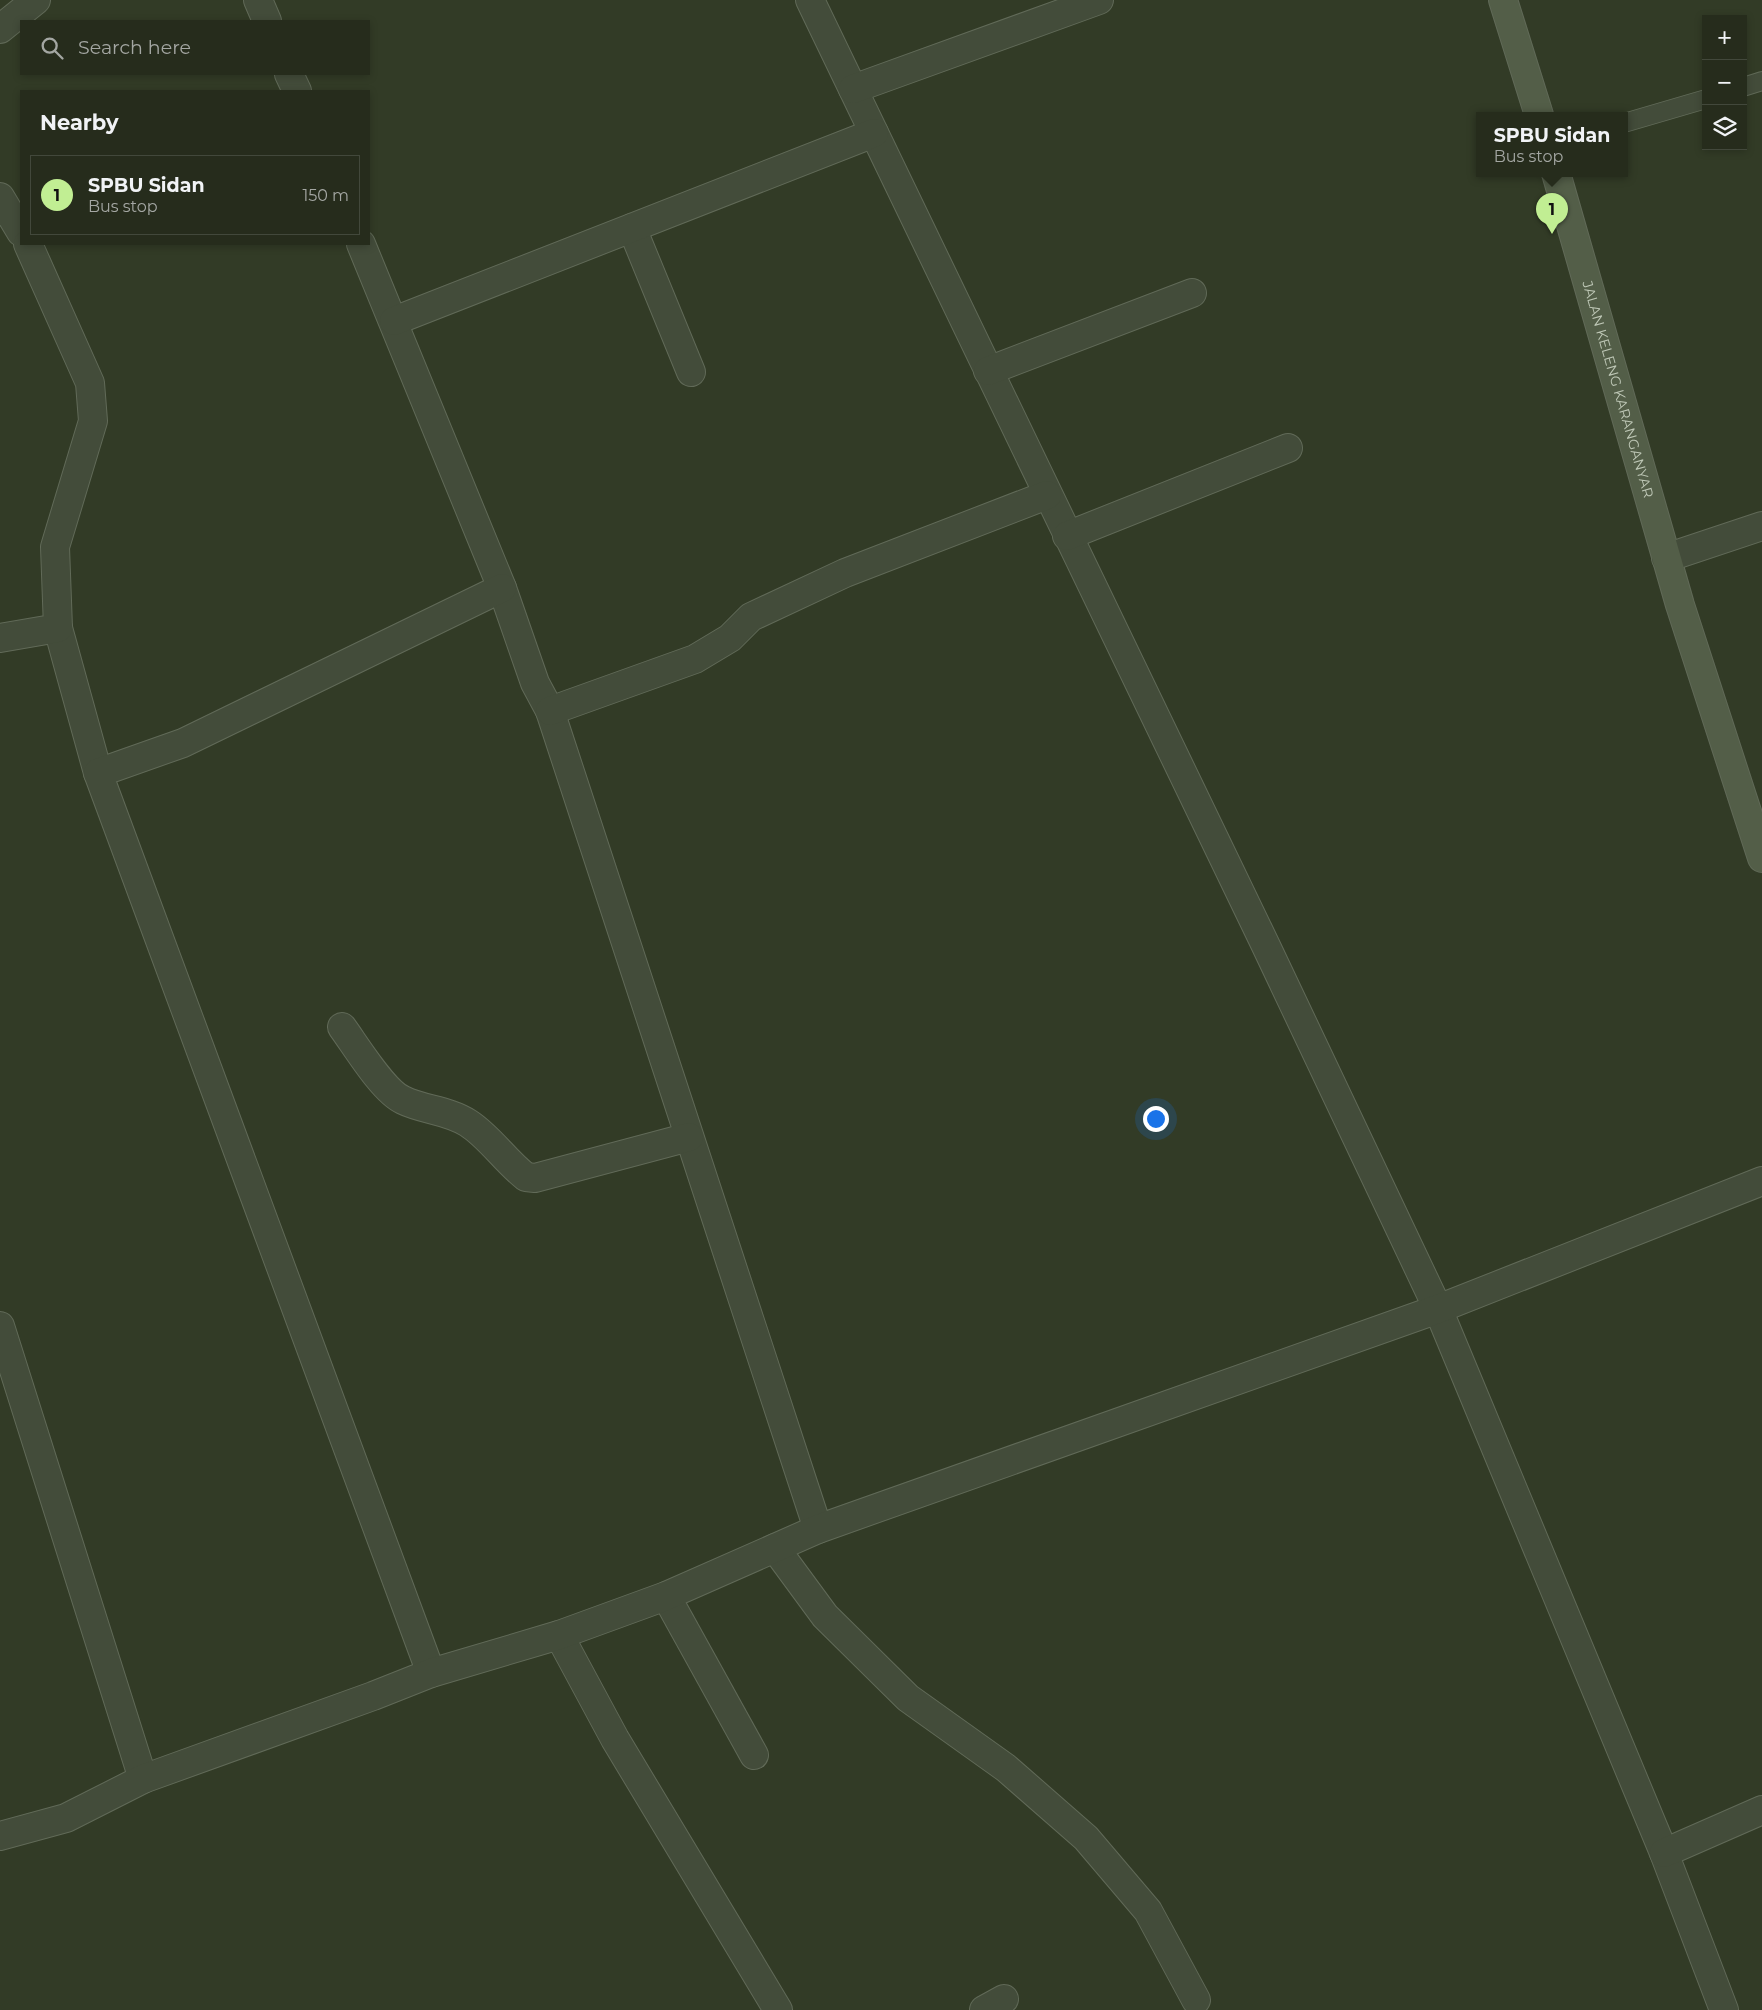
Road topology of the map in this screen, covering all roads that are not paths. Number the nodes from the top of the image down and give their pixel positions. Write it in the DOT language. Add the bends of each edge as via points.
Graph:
graph roads {
  1 [pos="36,0"];
  2 [pos="258,0"];
  3 [pos="810,0"];
  4 [pos="1099,0"];
  5 [pos="1508,2"];
  6 [pos="267,20"];
  7 [pos="0,29"];
  8 [pos="289,75"];
  9 [pos="1762,81"];
  10 [pos="1747,86"];
  11 [pos="853,89"];
  12 [pos="297,90"];
  13 [pos="1702,99"];
  14 [pos="1538,112"];
  15 [pos="1628,122"];
  16 [pos="874,133"];
  17 [pos="1557,177"];
  18 [pos="0,197"];
  19 [pos="632,228"];
  20 [pos="20,230"];
  21 [pos="28,245"];
  22 [pos="361,245"];
  23 [pos="1192,293"];
  24 [pos="394,321"];
  25 [pos="988,371"];
  26 [pos="690,372"];
  27 [pos="1288,448"];
  28 [pos="1047,495"];
  29 [pos="1762,526"];
  30 [pos="1067,536"];
  31 [pos="1666,558"];
  32 [pos="502,588"];
  33 [pos="58,628"];
  34 [pos="0,638"];
  35 [pos="550,711"];
  36 [pos="98,774"];
  37 [pos="1762,858"];
  38 [pos="342,1027"];
  39 [pos="689,1137"];
  40 [pos="1762,1182"];
  41 [pos="1438,1309"];
  42 [pos="0,1326"];
  43 [pos="818,1529"];
  44 [pos="775,1548"];
  45 [pos="666,1596"];
  46 [pos="559,1635"];
  47 [pos="431,1673"];
  48 [pos="754,1755"];
  49 [pos="143,1779"];
  50 [pos="1762,1810"];
  51 [pos="0,1836"];
  52 [pos="1664,1853"];
  53 [pos="1196,2000"];
  54 [pos="778,2010"];
  55 [pos="1724,2010"];
  1 -- 7 [label="street"];
  2 -- 6 [label="street"];
  3 -- 11 [label="street"];
  4 -- 11 [label="street"];
  5 -- 14 [label="main road"];
  8 -- 12 [label="street"];
  9 -- 10 [label="lane"];
  11 -- 16 [label="street"];
  13 -- 15 [label="lane"];
  16 -- 19 [label="street"];
  16 -- 25 [label="street"];
  17 -- 31 [label="main road, JALAN KELENG KARANGANYAR"];
  18 -- 20 [label="street"];
  19 -- 24 [label="street"];
  19 -- 26 [label="street"];
  21 -- 33 [label="street" via="90,383 93,421 55,547"];
  22 -- 24 [label="street"];
  23 -- 25 [label="street"];
  24 -- 32 [label="street"];
  25 -- 28 [label="street"];
  27 -- 30 [label="street"];
  28 -- 30 [label="street"];
  28 -- 35 [label="street" via="844,573 751,617 730,638 695,659"];
  29 -- 31 [label="street"];
  30 -- 41 [label="street"];
  31 -- 37 [label="main road, JALAN KELENG KARANGANYAR"];
  32 -- 35 [label="street" via="535,683"];
  32 -- 36 [label="street" via="183,743"];
  33 -- 34 [label="street"];
  33 -- 36 [label="street"];
  35 -- 39 [label="street"];
  36 -- 47 [label="street"];
  38 -- 39 [label="street" via="389,1090 402,1100 467,1122 526,1178"];
  39 -- 43 [label="street"];
  40 -- 41 [label="street"];
  41 -- 43 [label="street"];
  41 -- 52 [label="street"];
  42 -- 49 [label="street"];
  43 -- 44 [label="street"];
  44 -- 45 [label="street"];
  44 -- 53 [label="street" via="825,1616 908,1698 1006,1768 1086,1838 1148,1911"];
  45 -- 46 [label="street"];
  45 -- 48 [label="street"];
  46 -- 47 [label="street"];
  46 -- 54 [label="street" via="620,1748"];
  47 -- 49 [label="street"];
  49 -- 51 [label="street" via="66,1818"];
  50 -- 52 [label="street"];
  52 -- 55 [label="street"];
}
